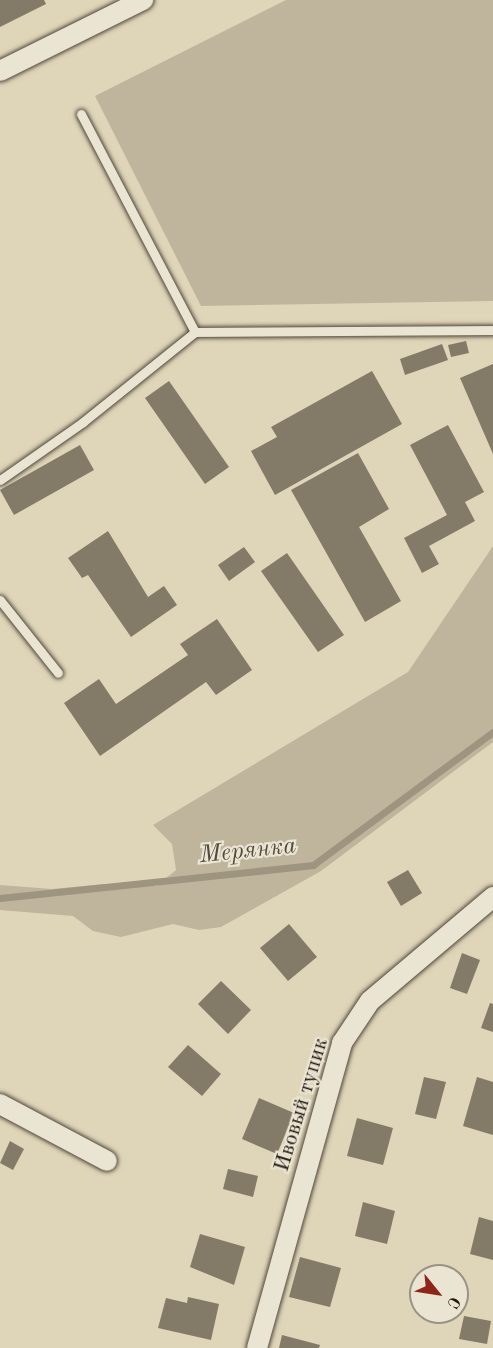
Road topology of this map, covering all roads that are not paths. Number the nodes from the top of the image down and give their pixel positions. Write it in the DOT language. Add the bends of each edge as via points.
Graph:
graph roads {
  1 [pos="143,0"];
  2 [pos="114,6"];
  3 [pos="0,71"];
  4 [pos="81,114"];
  5 [pos="493,330"];
  6 [pos="195,332"];
  7 [pos="0,480"];
  8 [pos="0,600"];
  9 [pos="58,673"];
  10 [pos="493,897"];
  11 [pos="0,1104"];
  12 [pos="107,1161"];
  13 [pos="257,1348"];
  1 -- 2 [label="street"];
  2 -- 3 [label="street"];
  4 -- 6 [label="lane"];
  5 -- 6 [label="lane"];
  6 -- 7 [label="lane" via="83,422"];
  8 -- 9 [label="lane"];
  10 -- 13 [label="street, Ивовый тупик" via="370,1001 342,1043"];
  11 -- 12 [label="street"];
}
